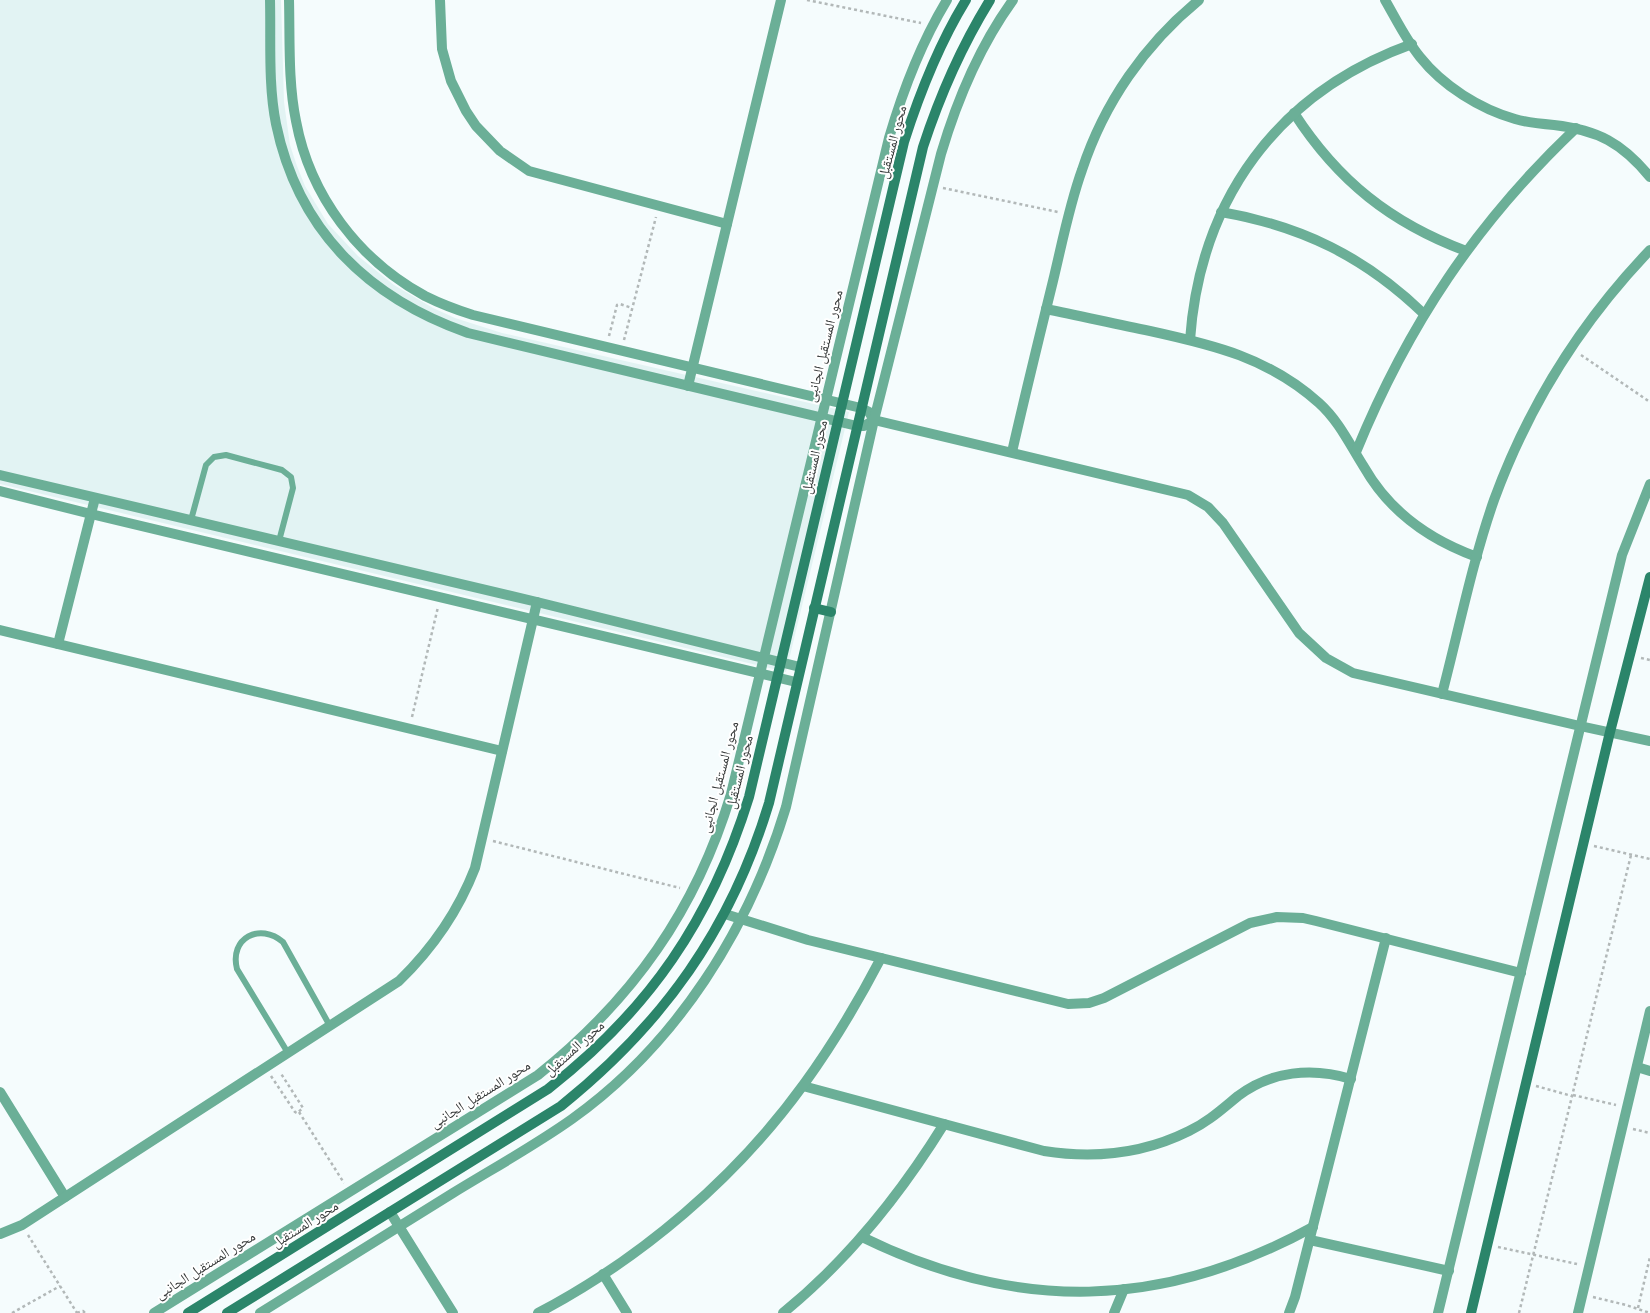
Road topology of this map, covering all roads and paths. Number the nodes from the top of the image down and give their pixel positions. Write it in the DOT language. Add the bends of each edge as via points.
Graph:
graph roads {
  1 [pos="270,0"];
  2 [pos="289,0"];
  3 [pos="440,0"];
  4 [pos="781,0"];
  5 [pos="808,0"];
  6 [pos="947,0"];
  7 [pos="966,0"];
  8 [pos="990,0"];
  9 [pos="1013,0"];
  10 [pos="1200,0"];
  11 [pos="1385,0"];
  12 [pos="933,25"];
  13 [pos="1412,44"];
  14 [pos="1294,113"];
  15 [pos="1576,128"];
  16 [pos="1650,177"];
  17 [pos="933,186"];
  18 [pos="659,206"];
  19 [pos="1221,212"];
  20 [pos="1070,214"];
  21 [pos="727,224"];
  22 [pos="1650,250"];
  23 [pos="1466,251"];
  24 [pos="632,308"];
  25 [pos="1046,309"];
  26 [pos="1424,314"];
  27 [pos="1190,340"];
  28 [pos="606,347"];
  29 [pos="1571,348"];
  30 [pos="621,350"];
  31 [pos="693,368"];
  32 [pos="688,386"];
  33 [pos="826,400"];
  34 [pos="1650,402"];
  35 [pos="842,404"];
  36 [pos="861,408"];
  37 [pos="821,417"];
  38 [pos="874,420"];
  39 [pos="837,421"];
  40 [pos="857,426"];
  41 [pos="1012,452"];
  42 [pos="1356,452"];
  43 [pos="0,475"];
  44 [pos="1650,484"];
  45 [pos="0,491"];
  46 [pos="95,498"];
  47 [pos="91,514"];
  48 [pos="191,520"];
  49 [pos="279,541"];
  50 [pos="1477,557"];
  51 [pos="1650,577"];
  52 [pos="441,597"];
  53 [pos="537,602"];
  54 [pos="814,608"];
  55 [pos="831,612"];
  56 [pos="533,619"];
  57 [pos="0,630"];
  58 [pos="58,644"];
  59 [pos="764,658"];
  60 [pos="780,662"];
  61 [pos="800,668"];
  62 [pos="760,673"];
  63 [pos="776,677"];
  64 [pos="796,682"];
  65 [pos="1442,694"];
  66 [pos="1580,726"];
  67 [pos="409,729"];
  68 [pos="1610,732"];
  69 [pos="1650,741"];
  70 [pos="502,752"];
  71 [pos="483,838"];
  72 [pos="1583,844"];
  73 [pos="1630,855"];
  74 [pos="1650,859"];
  75 [pos="693,892"];
  76 [pos="725,914"];
  77 [pos="741,920"];
  78 [pos="1386,938"];
  79 [pos="882,958"];
  80 [pos="1521,973"];
  81 [pos="1650,1011"];
  82 [pos="330,1026"];
  83 [pos="288,1053"];
  84 [pos="270,1064"];
  85 [pos="1636,1067"];
  86 [pos="1650,1070"];
  87 [pos="1351,1079"];
  88 [pos="1526,1083"];
  89 [pos="803,1086"];
  90 [pos="0,1092"];
  91 [pos="1572,1096"];
  92 [pos="1627,1108"];
  93 [pos="299,1112"];
  94 [pos="944,1124"];
  95 [pos="1622,1126"];
  96 [pos="1650,1133"];
  97 [pos="349,1192"];
  98 [pos="65,1197"];
  99 [pos="390,1212"];
  100 [pos="22,1225"];
  101 [pos="399,1226"];
  102 [pos="1313,1227"];
  103 [pos="0,1234"];
  104 [pos="862,1237"];
  105 [pos="1310,1240"];
  106 [pos="1488,1244"];
  107 [pos="1533,1256"];
  108 [pos="1650,1257"];
  109 [pos="1589,1266"];
  110 [pos="1650,1268"];
  111 [pos="1647,1270"];
  112 [pos="1449,1271"];
  113 [pos="603,1274"];
  114 [pos="60,1286"];
  115 [pos="1124,1289"];
  116 [pos="1582,1295"];
  117 [pos="1638,1308"];
  118 [pos="790,1311"];
  119 [pos="12,1313"];
  120 [pos="77,1313"];
  121 [pos="85,1313"];
  122 [pos="154,1313"];
  123 [pos="188,1313"];
  124 [pos="227,1313"];
  125 [pos="260,1313"];
  126 [pos="454,1313"];
  127 [pos="538,1313"];
  128 [pos="627,1313"];
  129 [pos="1114,1313"];
  130 [pos="1289,1313"];
  131 [pos="1438,1313"];
  132 [pos="1471,1313"];
  133 [pos="1520,1313"];
  134 [pos="1578,1313"];
  135 [pos="1650,1313"];
  1 -- 32 [label="street" via="272,96 282,150 291,175 313,217 333,245 352,265 394,299 442,324 468,333"];
  2 -- 28 [label="street" via="292,96 302,146 320,192 333,214 357,243 384,269 405,284 450,307 473,315"];
  3 -- 18 [label="street" via="442,49 451,81 466,111 492,143 529,171"];
  4 -- 21 [label="street"];
  5 -- 12 [label="path"];
  6 -- 12 [label="street, محور المستقبل الجانبى"];
  7 -- 35 [label="street, محور المستقبل" via="941,45 904,142"];
  8 -- 36 [label="street" via="959,53 933,115 923,147"];
  9 -- 17 [label="street" via="990,36 962,93 940,154"];
  10 -- 20 [label="street" via="1150,47 1117,93 1091,144 1081,170"];
  11 -- 13 [label="street"];
  12 -- 33 [label="street, محور المستقبل الجانبى" via="912,70 888,138"];
  13 -- 14 [label="street" via="1349,72"];
  13 -- 15 [label="street" via="1433,71 1480,104 1516,120"];
  14 -- 19 [label="street" via="1253,159"];
  14 -- 23 [label="street" via="1323,154 1358,190 1382,209 1420,232"];
  15 -- 16 [label="street" via="1591,132 1620,147 1634,157"];
  15 -- 23 [label="street" via="1520,185"];
  17 -- 20 [label="path"];
  17 -- 38 [label="street"];
  18 -- 21 [label="street"];
  18 -- 24 [label="path"];
  19 -- 26 [label="street" via="1247,216 1290,229 1343,252 1386,280"];
  19 -- 27 [label="street" via="1199,274"];
  20 -- 25 [label="street"];
  21 -- 31 [label="street"];
  22 -- 29 [label="street" via="1612,292"];
  23 -- 26 [label="street"];
  24 -- 28 [label="path" via="617,305"];
  24 -- 30 [label="path"];
  25 -- 27 [label="street"];
  25 -- 41 [label="street"];
  26 -- 42 [label="street" via="1387,381"];
  27 -- 42 [label="street" via="1245,356 1285,376 1335,419"];
  28 -- 30 [label="street"];
  29 -- 34 [label="path"];
  29 -- 50 [label="street" via="1541,397 1515,448 1494,502"];
  30 -- 31 [label="street"];
  31 -- 32 [label="street"];
  31 -- 33 [label="street"];
  32 -- 37 [label="street"];
  33 -- 35 [label="street"];
  33 -- 37 [label="street, محور المستقبل الجانبى"];
  35 -- 36 [label="street"];
  35 -- 39 [label="street, محور المستقبل"];
  36 -- 38 [label="street" via="870,412"];
  36 -- 40 [label="street"];
  37 -- 39 [label="street"];
  37 -- 59 [label="street, محور المستقبل الجانبى"];
  38 -- 40 [label="street" via="864,426"];
  38 -- 41 [label="street"];
  38 -- 55 [label="street"];
  39 -- 40 [label="street"];
  39 -- 60 [label="street, محور المستقبل"];
  40 -- 54 [label="street"];
  41 -- 65 [label="street" via="1182,493 1199,500 1223,523 1299,633 1316,651 1353,673"];
  42 -- 50 [label="street" via="1384,495 1410,521 1442,542"];
  43 -- 46 [label="street"];
  44 -- 66 [label="street" via="1622,555"];
  45 -- 47 [label="street"];
  46 -- 47 [label="street"];
  46 -- 48 [label="street"];
  47 -- 52 [label="street"];
  47 -- 58 [label="street"];
  48 -- 49 [label="street"];
  48 -- 49 [label="lane" via="206,465 214,457 226,455 282,470 291,477 293,488"];
  49 -- 53 [label="street"];
  50 -- 65 [label="street"];
  51 -- 68 [label="street"];
  52 -- 56 [label="street"];
  52 -- 67 [label="path"];
  53 -- 56 [label="street"];
  53 -- 59 [label="street"];
  54 -- 55 [label="street"];
  54 -- 61 [label="street"];
  55 -- 77 [label="street" via="786,807 767,865"];
  56 -- 62 [label="street"];
  56 -- 70 [label="street"];
  57 -- 58 [label="street"];
  58 -- 67 [label="street"];
  59 -- 60 [label="street"];
  59 -- 62 [label="street, محور المستقبل الجانبى"];
  60 -- 61 [label="street"];
  60 -- 63 [label="street, محور المستقبل"];
  61 -- 64 [label="street"];
  62 -- 63 [label="street"];
  62 -- 75 [label="street, محور المستقبل الجانبى" via="723,820"];
  63 -- 64 [label="street"];
  63 -- 123 [label="street, محور المستقبل" via="749,797 720,878 676,955 638,1006 589,1056 548,1089"];
  64 -- 76 [label="street" via="761,831 748,866"];
  65 -- 66 [label="street"];
  66 -- 68 [label="street"];
  66 -- 80 [label="street"];
  67 -- 70 [label="street"];
  68 -- 69 [label="street"];
  68 -- 72 [label="street"];
  70 -- 71 [label="street"];
  71 -- 75 [label="path"];
  71 -- 82 [label="street" via="467,888 446,928 432,946 399,981"];
  72 -- 73 [label="path"];
  72 -- 88 [label="street"];
  73 -- 74 [label="path"];
  73 -- 91 [label="path"];
  75 -- 97 [label="street, محور المستقبل الجانبى" via="678,920 643,970 603,1017 571,1048 538,1075"];
  76 -- 77 [label="street"];
  76 -- 99 [label="street" via="694,967 674,994 603,1071 561,1106"];
  77 -- 79 [label="street"];
  77 -- 101 [label="street" via="689,1003 663,1035 621,1078 571,1120"];
  78 -- 79 [label="street" via="1303,918 1263,919 1250,923 1104,998 1078,1004 1057,1002"];
  78 -- 80 [label="street"];
  78 -- 87 [label="street"];
  79 -- 89 [label="street" via="842,1029"];
  80 -- 112 [label="street"];
  81 -- 85 [label="street"];
  82 -- 83 [label="street"];
  82 -- 83 [label="lane" via="283,942 264,932 250,935 238,949 238,969"];
  83 -- 84 [label="street"];
  84 -- 93 [label="path" via="295,1112"];
  84 -- 93 [label="path" via="303,1108"];
  84 -- 98 [label="street"];
  85 -- 86 [label="street"];
  85 -- 92 [label="street"];
  87 -- 94 [label="street" via="1322,1072 1277,1076 1250,1088 1209,1120 1190,1131 1149,1147 1106,1154 1044,1151"];
  87 -- 102 [label="street"];
  88 -- 91 [label="path"];
  88 -- 106 [label="street"];
  89 -- 94 [label="street"];
  89 -- 113 [label="street" via="769,1127 712,1187 650,1240"];
  90 -- 98 [label="street"];
  91 -- 92 [label="path"];
  91 -- 107 [label="path"];
  92 -- 95 [label="street"];
  93 -- 97 [label="path"];
  94 -- 104 [label="street" via="906,1182"];
  95 -- 96 [label="path"];
  95 -- 109 [label="street"];
  97 -- 122 [label="street, محور المستقبل الجانبى"];
  98 -- 100 [label="street"];
  99 -- 101 [label="street"];
  99 -- 124 [label="street"];
  100 -- 103 [label="street"];
  100 -- 114 [label="path"];
  101 -- 125 [label="street"];
  101 -- 126 [label="street"];
  102 -- 105 [label="street"];
  102 -- 115 [label="street" via="1253,1257 1222,1269 1157,1285"];
  104 -- 115 [label="street" via="933,1268 993,1283 1046,1291"];
  104 -- 118 [label="street"];
  105 -- 112 [label="street"];
  105 -- 130 [label="street"];
  106 -- 107 [label="path"];
  106 -- 132 [label="street"];
  107 -- 109 [label="path"];
  107 -- 133 [label="path"];
  108 -- 111 [label="path"];
  109 -- 116 [label="street"];
  110 -- 111 [label="path"];
  111 -- 117 [label="path"];
  112 -- 131 [label="street"];
  113 -- 127 [label="street"];
  113 -- 128 [label="street"];
  114 -- 119 [label="path"];
  114 -- 120 [label="path"];
  115 -- 129 [label="street"];
  116 -- 117 [label="path"];
  116 -- 134 [label="street"];
  117 -- 135 [label="path"];
  120 -- 121 [label="path"];
}
